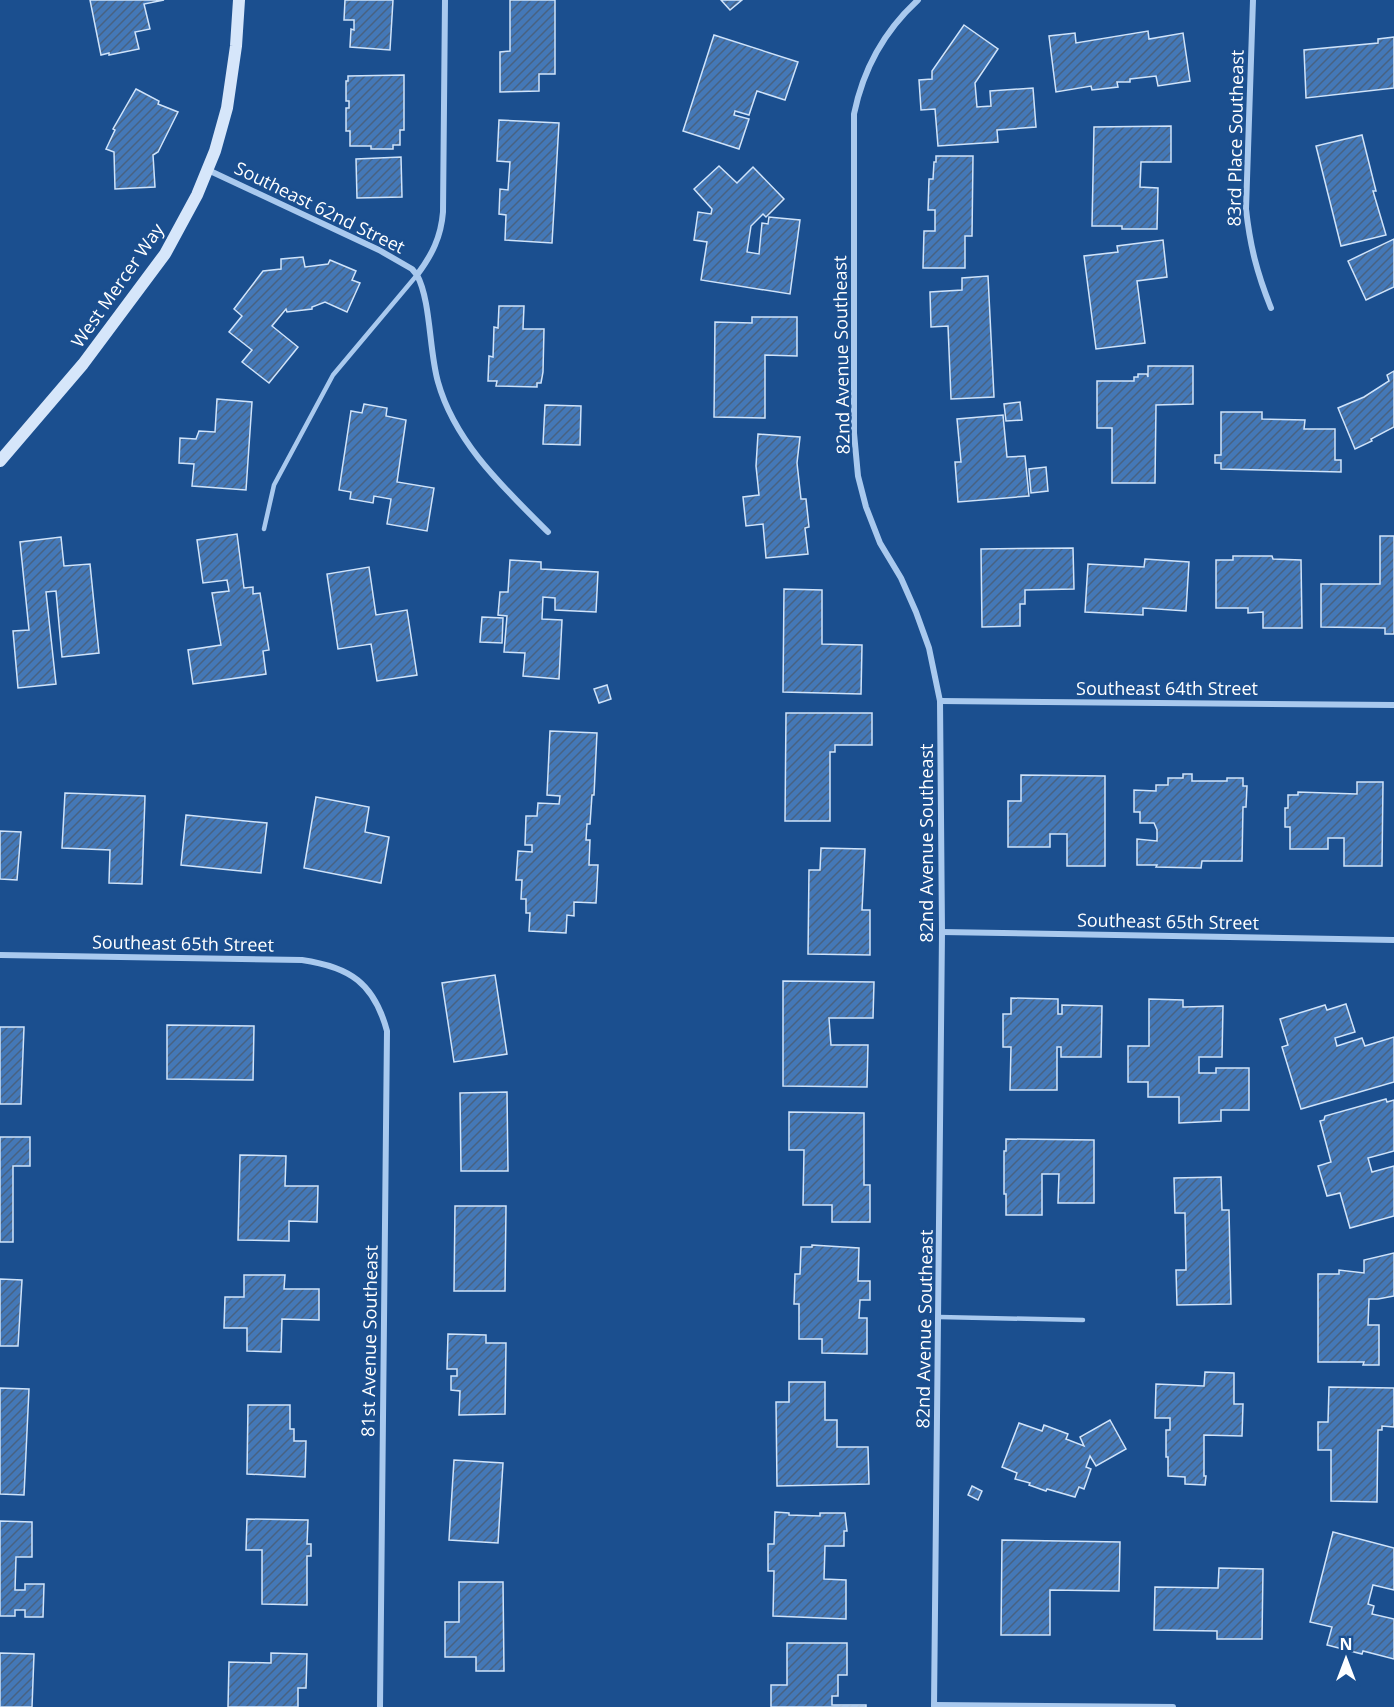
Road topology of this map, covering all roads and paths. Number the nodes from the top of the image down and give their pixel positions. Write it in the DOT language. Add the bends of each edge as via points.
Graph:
graph roads {
  1 [pos="239,0"];
  2 [pos="445,0"];
  3 [pos="918,0"];
  4 [pos="1253,0"];
  5 [pos="207,169"];
  6 [pos="417,275"];
  7 [pos="1271,308"];
  8 [pos="0,461"];
  9 [pos="264,529"];
  10 [pos="548,532"];
  11 [pos="940,701"];
  12 [pos="1394,705"];
  13 [pos="942,932"];
  14 [pos="1394,940"];
  15 [pos="0,955"];
  16 [pos="360,982"];
  17 [pos="939,1317"];
  18 [pos="1083,1320"];
  19 [pos="934,1706"];
  20 [pos="380,1707"];
  21 [pos="1173,1707"];
  1 -- 5 [label="street, West Mercer Way" via="227,108"];
  2 -- 6 [label="street" via="443,212 432,254"];
  3 -- 11 [label="street, 82nd Avenue Southeast" via="887,35 871,61 859,88 854,114 854,433 866,507 916,612 929,648"];
  4 -- 7 [label="street, 83rd Place Southeast" via="1246,209 1256,271"];
  5 -- 6 [label="street, Southeast 62nd Street" via="379,250"];
  5 -- 8 [label="street, West Mercer Way" via="165,254 84,364"];
  6 -- 9 [label="lane" via="333,375 274,485"];
  6 -- 10 [label="street" via="424,297 430,350 450,416 496,478"];
  11 -- 12 [label="street, Southeast 64th Street"];
  11 -- 13 [label="street, 82nd Avenue Southeast"];
  13 -- 14 [label="street, Southeast 65th Street"];
  13 -- 17 [label="street, 82nd Avenue Southeast"];
  15 -- 16 [label="street, Southeast 65th Street" via="302,960 332,966"];
  16 -- 20 [label="street, 81st Avenue Southeast" via="381,1009 387,1031"];
  17 -- 18 [label="lane"];
  17 -- 19 [label="street, 82nd Avenue Southeast"];
  19 -- 21 [label="street"];
}
